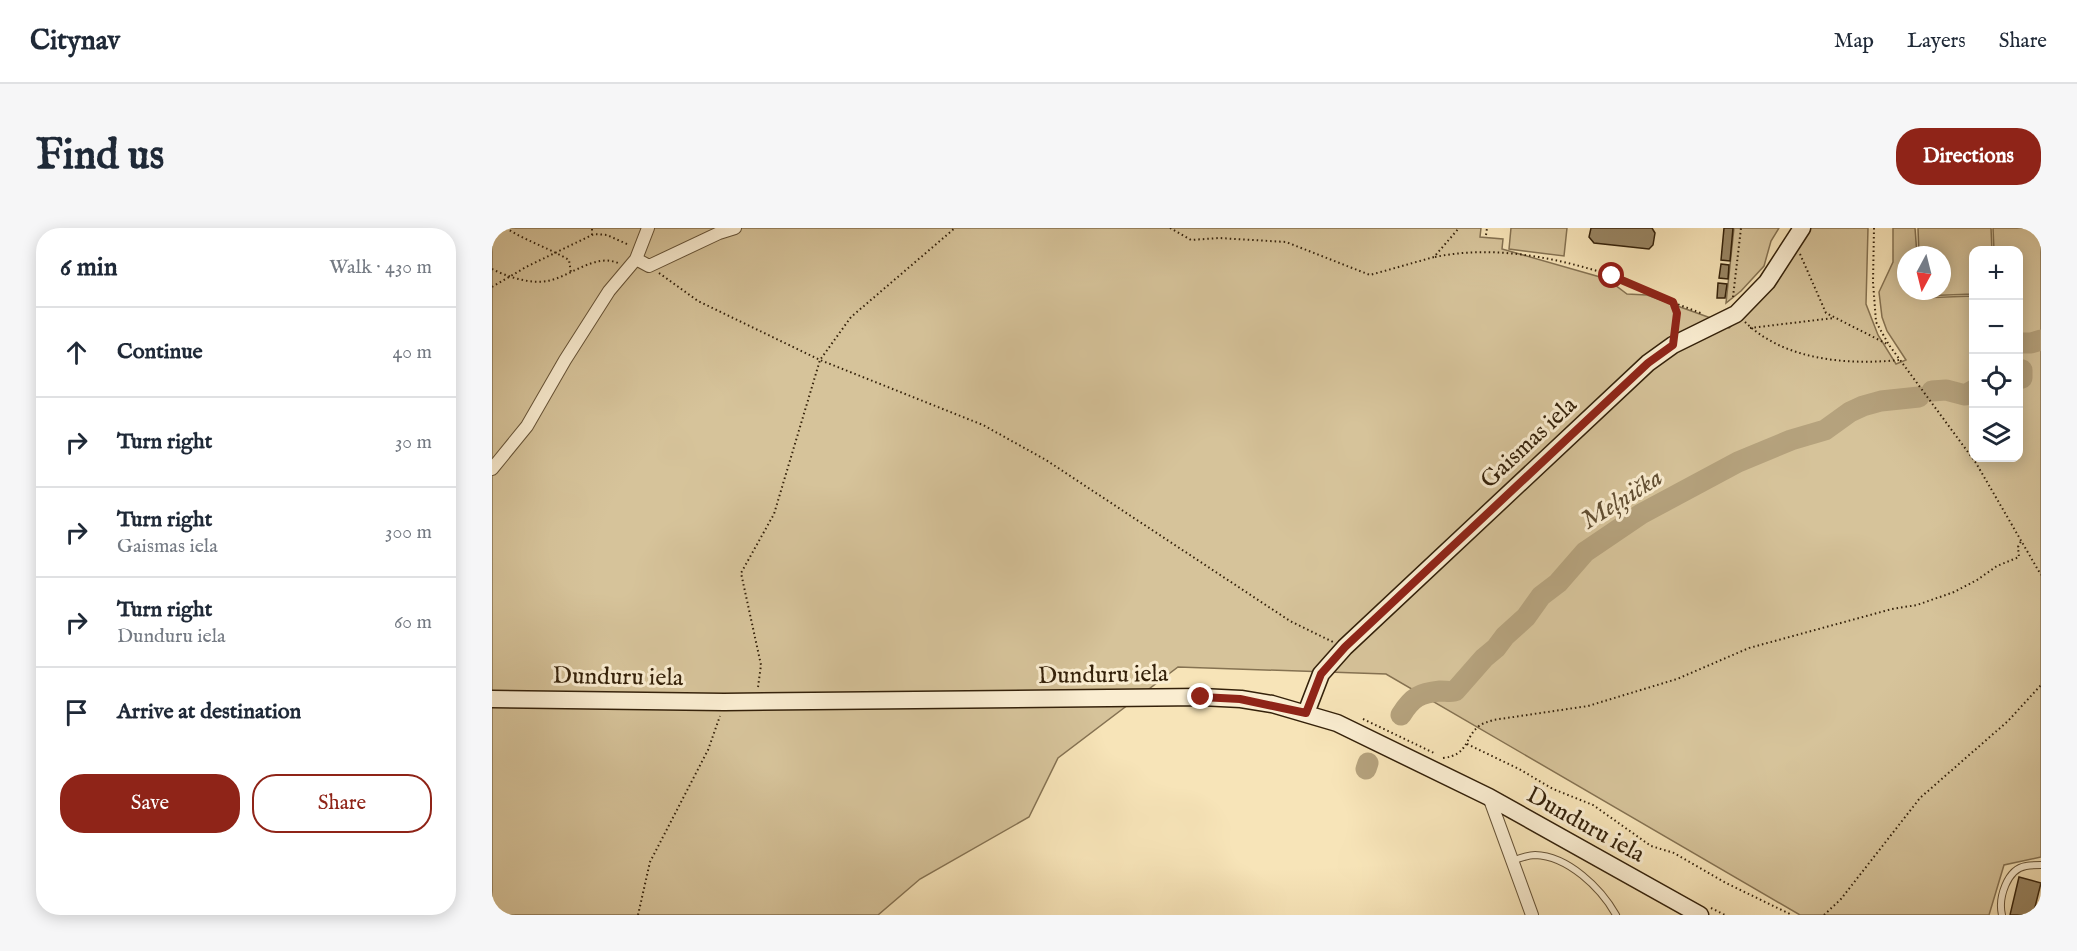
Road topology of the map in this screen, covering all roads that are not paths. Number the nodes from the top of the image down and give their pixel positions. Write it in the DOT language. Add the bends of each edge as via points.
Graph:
graph roads {
  1 [pos="648,228"];
  2 [pos="735,228"];
  3 [pos="1802,228"];
  4 [pos="635,259"];
  5 [pos="492,468"];
  6 [pos="492,699"];
  7 [pos="1306,713"];
  8 [pos="1489,797"];
  9 [pos="1512,861"];
  10 [pos="2041,865"];
  11 [pos="1532,915"];
  12 [pos="1616,915"];
  13 [pos="1700,915"];
  14 [pos="2002,915"];
  1 -- 4 [label="street"];
  2 -- 4 [label="street" via="649,266"];
  3 -- 7 [label="street, Gaismas iela" via="1767,282 1751,299 1727,319 1673,345 1648,363 1345,647 1321,674"];
  4 -- 5 [label="street" via="609,291 527,426"];
  6 -- 7 [label="street, Dunduru iela" via="724,702 1201,697 1240,699"];
  7 -- 8 [label="street, Dunduru iela" via="1337,723"];
  8 -- 9 [label="street"];
  8 -- 13 [label="street, Dunduru iela"];
  9 -- 11 [label="street"];
  9 -- 12 [label="lane" via="1533,854 1553,857 1596,888"];
  10 -- 14 [label="lane" via="2024,866 2014,872 2006,884"];
}
